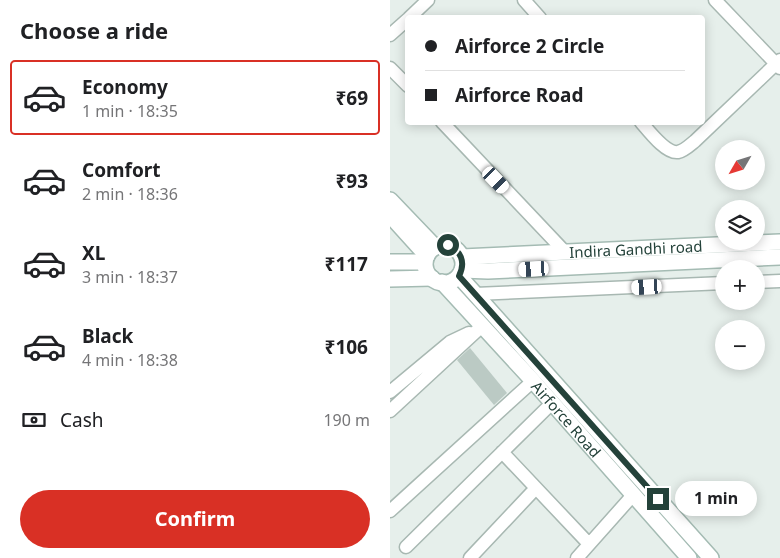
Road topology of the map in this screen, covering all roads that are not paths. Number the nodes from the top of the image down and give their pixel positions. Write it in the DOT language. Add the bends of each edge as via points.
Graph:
graph roads {
  1 [pos="428,0"];
  2 [pos="524,0"];
  3 [pos="715,0"];
  4 [pos="411,15"];
  5 [pos="537,15"];
  6 [pos="405,21"];
  7 [pos="390,35"];
  8 [pos="779,64"];
  9 [pos="390,68"];
  10 [pos="405,83"];
  11 [pos="445,125"];
  12 [pos="644,125"];
  13 [pos="390,200"];
  14 [pos="390,215"];
  15 [pos="780,242"];
  16 [pos="565,252"];
  17 [pos="429,255"];
  18 [pos="780,257"];
  19 [pos="390,262"];
  20 [pos="461,268"];
  21 [pos="390,279"];
  22 [pos="437,280"];
  23 [pos="780,281"];
  24 [pos="765,282"];
  25 [pos="715,284"];
  26 [pos="475,294"];
  27 [pos="482,326"];
  28 [pos="533,381"];
  29 [pos="390,392"];
  30 [pos="552,403"];
  31 [pos="390,410"];
  32 [pos="502,452"];
  33 [pos="536,488"];
  34 [pos="633,496"];
  35 [pos="390,511"];
  36 [pos="589,544"];
  37 [pos="406,547"];
  38 [pos="470,558"];
  39 [pos="577,558"];
  40 [pos="689,558"];
  41 [pos="711,558"];
  1 -- 4 [label="street"];
  2 -- 5 [label="street"];
  3 -- 8 [label="street"];
  6 -- 7 [label="street"];
  8 -- 12 [label="street" via="687,148 670,151"];
  9 -- 10 [label="street"];
  11 -- 16 [label="street"];
  13 -- 17 [label="main road"];
  14 -- 17 [label="main road"];
  15 -- 16 [label="main road, Indira Gandhi road"];
  16 -- 20 [label="main road, Indira Gandhi road"];
  17 -- 19 [label="main road"];
  17 -- 20 [label="main road" via="448,245 458,252"];
  17 -- 22 [label="main road" via="428,273"];
  18 -- 20 [label="main road, Indira Gandhi road" via="488,272"];
  20 -- 22 [label="main road" via="454,280"];
  20 -- 26 [label="main road, Airforce Road"];
  21 -- 22 [label="main road"];
  22 -- 27 [label="main road, Airforce Road"];
  23 -- 24 [label="street"];
  25 -- 26 [label="street"];
  26 -- 41 [label="main road, Airforce Road"];
  27 -- 28 [label="main road, Airforce Road"];
  27 -- 29 [label="street" via="450,342"];
  27 -- 31 [label="street"];
  28 -- 30 [label="main road, Airforce Road"];
  28 -- 35 [label="street"];
  30 -- 32 [label="street"];
  30 -- 34 [label="main road, Airforce Road"];
  32 -- 33 [label="street"];
  32 -- 37 [label="street"];
  33 -- 36 [label="street"];
  33 -- 38 [label="street"];
  34 -- 36 [label="street"];
  34 -- 40 [label="main road, Airforce Road"];
  36 -- 39 [label="street"];
}
